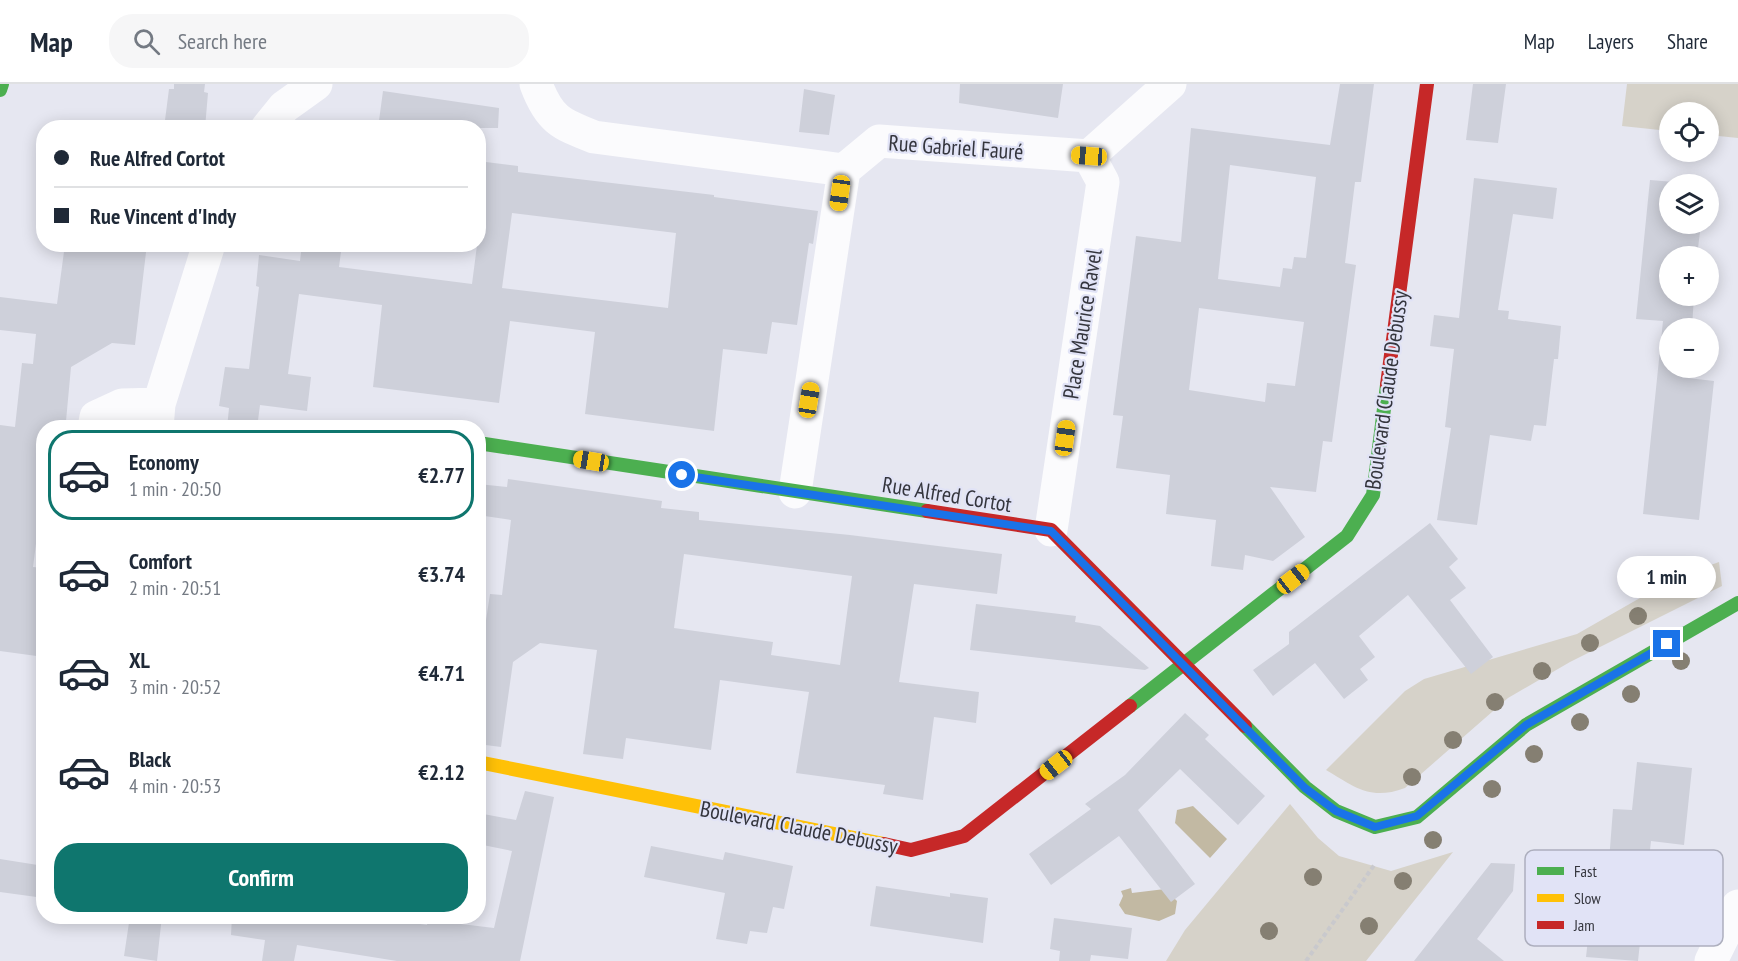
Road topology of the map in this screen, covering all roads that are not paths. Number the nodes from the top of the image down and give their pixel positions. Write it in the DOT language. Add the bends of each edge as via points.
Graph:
graph roads {
  1 [pos="2,84"];
  2 [pos="316,84"];
  3 [pos="536,84"];
  4 [pos="1170,84"];
  5 [pos="1427,84"];
  6 [pos="0,90"];
  7 [pos="273,120"];
  8 [pos="1089,156"];
  9 [pos="844,170"];
  10 [pos="207,252"];
  11 [pos="158,416"];
  12 [pos="95,420"];
  13 [pos="486,444"];
  14 [pos="795,492"];
  15 [pos="1051,531"];
  16 [pos="1738,603"];
  17 [pos="1185,665"];
  18 [pos="486,764"];
  19 [pos="1738,906"];
  20 [pos="1723,937"];
  21 [pos="1718,946"];
  22 [pos="1711,961"];
  1 -- 6 [label="street"];
  2 -- 7 [label="street" via="284,107"];
  3 -- 9 [label="street" via="544,107 566,126 594,137"];
  4 -- 8 [label="street"];
  5 -- 17 [label="street, Boulevard Claude Debussy" via="1373,495 1347,536"];
  8 -- 9 [label="street, Rue Gabriel Fauré" via="879,141"];
  8 -- 15 [label="street, Place Maurice Ravel" via="1103,182"];
  9 -- 14 [label="street"];
  10 -- 11 [label="street"];
  11 -- 12 [label="street" via="122,405"];
  13 -- 14 [label="street, Rue Alfred Cortot"];
  14 -- 15 [label="street, Rue Alfred Cortot"];
  15 -- 17 [label="street"];
  16 -- 17 [label="street" via="1526,725 1417,816 1375,827 1336,811 1305,788"];
  17 -- 18 [label="street, Boulevard Claude Debussy" via="964,836 911,850"];
  19 -- 20 [label="street"];
  21 -- 22 [label="street"];
}
